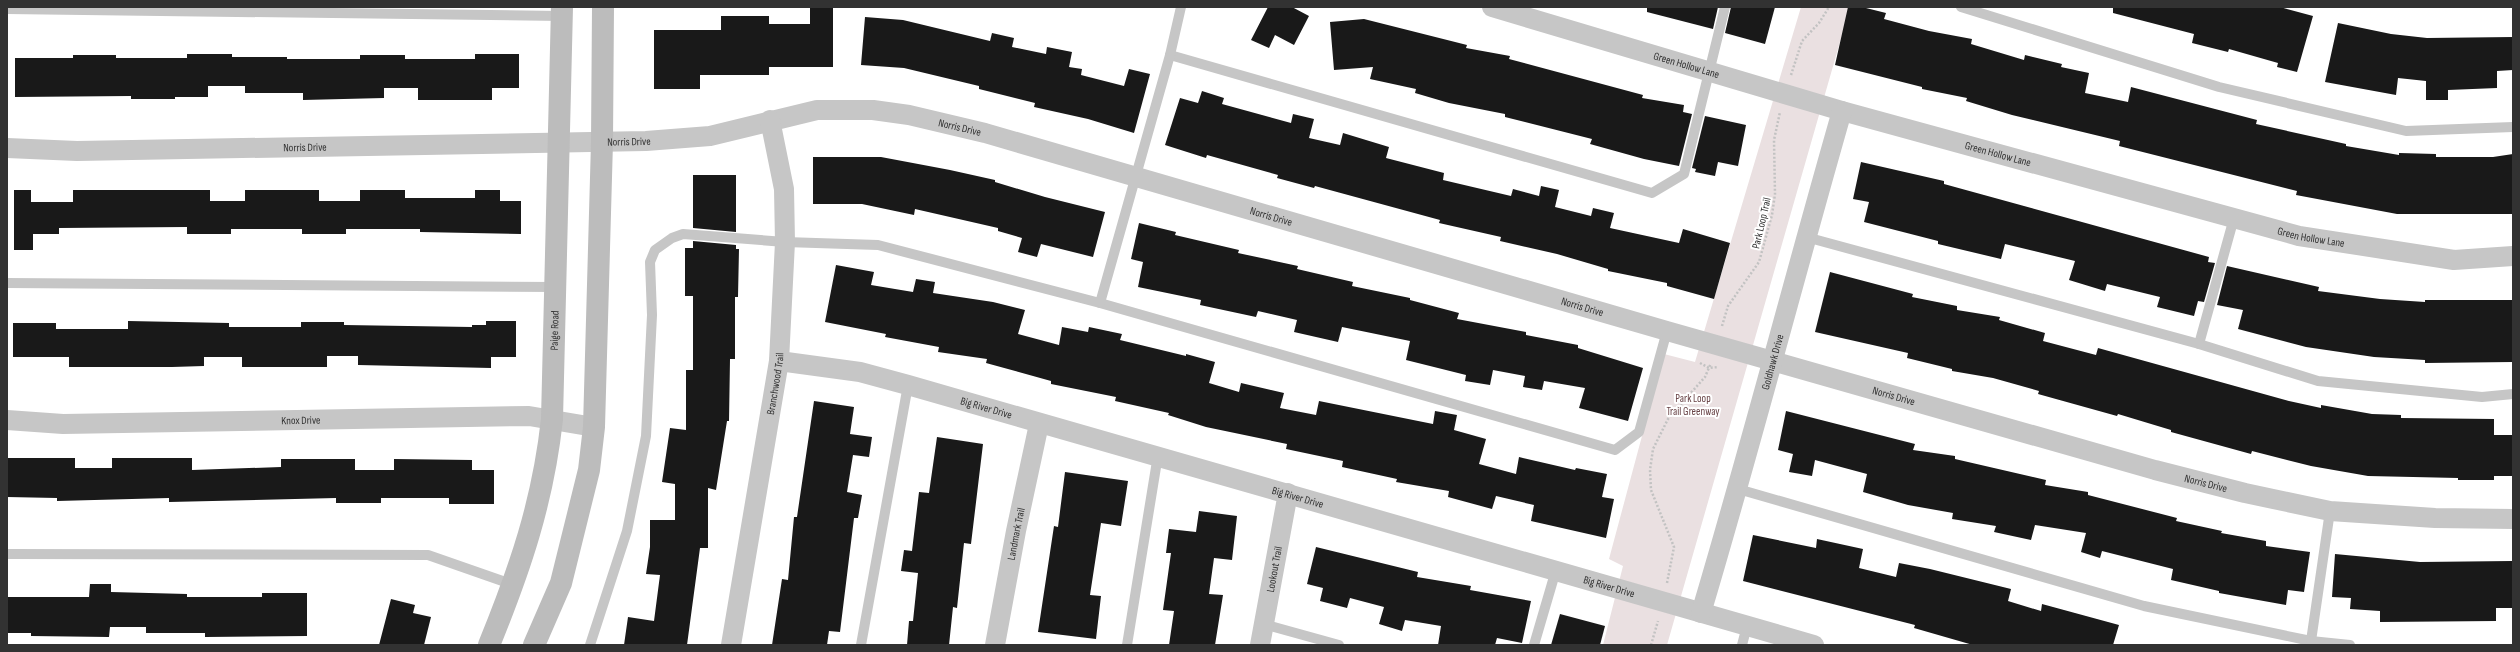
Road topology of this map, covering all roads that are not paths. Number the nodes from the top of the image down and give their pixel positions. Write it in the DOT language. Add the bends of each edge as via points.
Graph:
graph roads {
  1 [pos="603,7"];
  2 [pos="1181,7"];
  3 [pos="1492,7"];
  4 [pos="1725,7"];
  5 [pos="1961,7"];
  6 [pos="7,9"];
  7 [pos="562,11"];
  8 [pos="1170,55"];
  9 [pos="1708,72"];
  10 [pos="1842,111"];
  11 [pos="770,120"];
  12 [pos="2513,127"];
  13 [pos="602,142"];
  14 [pos="559,143"];
  15 [pos="7,148"];
  16 [pos="1134,176"];
  17 [pos="2234,218"];
  18 [pos="1806,237"];
  19 [pos="785,242"];
  20 [pos="2513,256"];
  21 [pos="7,283"];
  22 [pos="556,286"];
  23 [pos="1100,303"];
  24 [pos="1667,331"];
  25 [pos="2199,344"];
  26 [pos="1771,360"];
  27 [pos="778,361"];
  28 [pos="908,385"];
  29 [pos="2513,394"];
  30 [pos="552,419"];
  31 [pos="7,420"];
  32 [pos="1039,424"];
  33 [pos="594,427"];
  34 [pos="1158,455"];
  35 [pos="1738,489"];
  36 [pos="1288,493"];
  37 [pos="2330,511"];
  38 [pos="2513,519"];
  39 [pos="7,554"];
  40 [pos="1556,570"];
  41 [pos="514,585"];
  42 [pos="1701,613"];
  43 [pos="1263,624"];
  44 [pos="1747,626"];
  45 [pos="2311,641"];
  46 [pos="489,645"];
  47 [pos="534,645"];
  48 [pos="590,645"];
  49 [pos="731,645"];
  50 [pos="861,645"];
  51 [pos="995,645"];
  52 [pos="1127,645"];
  53 [pos="1260,645"];
  54 [pos="1339,645"];
  55 [pos="1534,645"];
  56 [pos="1742,645"];
  57 [pos="1814,645"];
  58 [pos="2350,645"];
  1 -- 13 [label="main road"];
  2 -- 8 [label="lane"];
  3 -- 9 [label="street, Green Hollow Lane"];
  4 -- 9 [label="lane"];
  5 -- 12 [label="lane" via="2219,87 2406,131"];
  6 -- 7 [label="lane"];
  7 -- 14 [label="main road, Paige Road"];
  8 -- 9 [label="lane" via="1652,193 1684,174"];
  8 -- 16 [label="lane"];
  9 -- 10 [label="street, Green Hollow Lane"];
  10 -- 17 [label="street, Green Hollow Lane"];
  10 -- 18 [label="street, Goldhawk Drive"];
  11 -- 13 [label="street, Norris Drive" via="710,136"];
  11 -- 16 [label="street, Norris Drive" via="817,110 873,110 909,115 985,133"];
  11 -- 19 [label="street, Branchwood Trail" via="784,190"];
  13 -- 14 [label="street, Norris Drive"];
  13 -- 33 [label="main road"];
  14 -- 15 [label="street, Norris Drive" via="77,151"];
  14 -- 22 [label="main road, Paige Road"];
  16 -- 23 [label="lane"];
  16 -- 24 [label="street, Norris Drive"];
  17 -- 20 [label="street, Green Hollow Lane" via="2299,236 2454,260"];
  17 -- 25 [label="lane"];
  18 -- 25 [label="lane"];
  18 -- 26 [label="street, Goldhawk Drive"];
  19 -- 23 [label="lane" via="878,245"];
  19 -- 27 [label="street, Branchwood Trail"];
  19 -- 48 [label="lane" via="682,234 655,250 650,262 652,315 646,436 627,531"];
  21 -- 22 [label="lane"];
  22 -- 30 [label="main road, Paige Road"];
  23 -- 24 [label="lane" via="1615,450 1639,432"];
  24 -- 26 [label="street, Norris Drive"];
  25 -- 29 [label="lane" via="2318,381 2482,397"];
  26 -- 35 [label="street, Goldhawk Drive"];
  26 -- 37 [label="street, Norris Drive" via="2156,470"];
  27 -- 28 [label="street, Big River Drive" via="860,372"];
  27 -- 49 [label="street, Branchwood Trail"];
  28 -- 32 [label="street, Big River Drive"];
  28 -- 50 [label="lane"];
  30 -- 31 [label="street, Knox Drive" via="529,416 63,424"];
  30 -- 33 [label="street, Knox Drive"];
  30 -- 41 [label="main road, Paige Road" via="546,468 529,540"];
  32 -- 34 [label="street, Big River Drive"];
  32 -- 51 [label="street, Landmark Trail"];
  33 -- 47 [label="main road" via="589,470 561,583"];
  34 -- 36 [label="street, Big River Drive"];
  34 -- 52 [label="lane"];
  35 -- 42 [label="street, Goldhawk Drive"];
  35 -- 45 [label="lane" via="2144,606"];
  36 -- 40 [label="street, Big River Drive"];
  36 -- 43 [label="street, Lookout Trail"];
  37 -- 38 [label="street, Norris Drive" via="2435,518"];
  37 -- 45 [label="lane"];
  39 -- 41 [label="lane" via="428,555"];
  40 -- 42 [label="street, Big River Drive"];
  40 -- 55 [label="lane"];
  41 -- 46 [label="main road, Paige Road"];
  42 -- 44 [label="street, Big River Drive"];
  43 -- 53 [label="street, Lookout Trail"];
  43 -- 54 [label="lane"];
  44 -- 56 [label="lane"];
  44 -- 57 [label="street, Big River Drive"];
  45 -- 58 [label="lane"];
}
